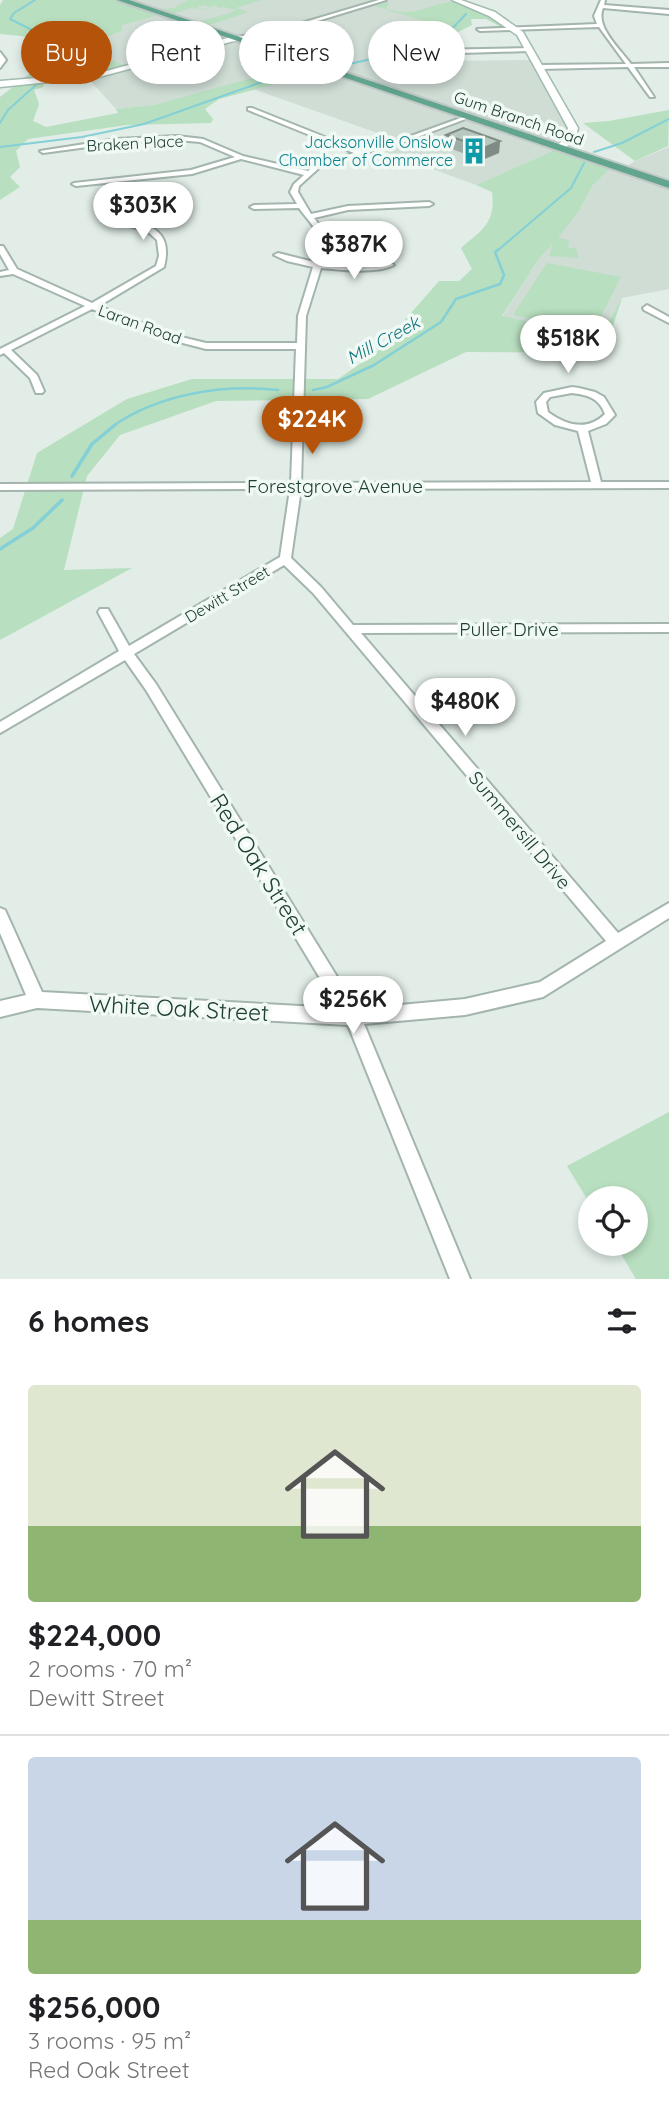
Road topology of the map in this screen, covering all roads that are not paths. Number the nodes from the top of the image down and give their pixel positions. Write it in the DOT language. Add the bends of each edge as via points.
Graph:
graph roads {
  1 [pos="121,0"];
  2 [pos="384,0"];
  3 [pos="455,0"];
  4 [pos="602,3"];
  5 [pos="669,12"];
  6 [pos="600,25"];
  7 [pos="480,29"];
  8 [pos="515,29"];
  9 [pos="235,38"];
  10 [pos="529,49"];
  11 [pos="465,51"];
  12 [pos="0,54"];
  13 [pos="630,65"];
  14 [pos="669,65"];
  15 [pos="0,66"];
  16 [pos="539,67"];
  17 [pos="0,84"];
  18 [pos="652,96"];
  19 [pos="250,109"];
  20 [pos="468,117"];
  21 [pos="559,148"];
  22 [pos="43,150"];
  23 [pos="362,154"];
  24 [pos="241,157"];
  25 [pos="306,173"];
  26 [pos="76,184"];
  27 [pos="669,185"];
  28 [pos="429,205"];
  29 [pos="301,206"];
  30 [pos="254,207"];
  31 [pos="309,217"];
  32 [pos="122,221"];
  33 [pos="0,248"];
  34 [pos="278,255"];
  35 [pos="318,264"];
  36 [pos="390,265"];
  37 [pos="14,271"];
  38 [pos="0,274"];
  39 [pos="92,306"];
  40 [pos="647,308"];
  41 [pos="669,320"];
  42 [pos="300,346"];
  43 [pos="3,351"];
  44 [pos="39,391"];
  45 [pos="582,428"];
  46 [pos="597,485"];
  47 [pos="669,485"];
  48 [pos="296,486"];
  49 [pos="0,487"];
  50 [pos="285,559"];
  51 [pos="104,612"];
  52 [pos="669,628"];
  53 [pos="349,629"];
  54 [pos="127,654"];
  55 [pos="0,728"];
  56 [pos="669,910"];
  57 [pos="0,915"];
  58 [pos="617,943"];
  59 [pos="37,1000"];
  60 [pos="0,1009"];
  61 [pos="353,1017"];
  62 [pos="460,1279"];
  1 -- 9 [label="main road, Gum Branch Road"];
  2 -- 9 [label="street" via="286,29"];
  3 -- 8 [label="street" via="488,12"];
  4 -- 5 [label="street"];
  4 -- 6 [label="street" via="597,16"];
  6 -- 8 [label="street"];
  6 -- 13 [label="street"];
  7 -- 8 [label="street"];
  8 -- 10 [label="street"];
  9 -- 17 [label="street" via="101,75"];
  9 -- 20 [label="main road, Gum Branch Road"];
  10 -- 11 [label="street"];
  10 -- 16 [label="street"];
  12 -- 15 [label="street" via="4,60"];
  13 -- 14 [label="street"];
  13 -- 16 [label="street"];
  13 -- 18 [label="street"];
  16 -- 21 [label="street" via="573,128 572,138"];
  19 -- 23 [label="street"];
  20 -- 21 [label="main road, Gum Branch Road"];
  20 -- 23 [label="street"];
  21 -- 27 [label="main road, Gum Branch Road"];
  22 -- 24 [label="street, Braken Place" via="177,138 201,140"];
  23 -- 25 [label="street"];
  24 -- 25 [label="street, Braken Place"];
  24 -- 26 [label="street" via="192,172"];
  25 -- 29 [label="street" via="294,192"];
  28 -- 31 [label="street" via="348,208"];
  29 -- 30 [label="street"];
  29 -- 31 [label="street, Dewitt Street"];
  31 -- 35 [label="street, Dewitt Street" via="324,244"];
  32 -- 39 [label="street" via="155,231 165,253 160,267"];
  33 -- 37 [label="street"];
  34 -- 35 [label="street"];
  35 -- 36 [label="street"];
  35 -- 42 [label="street, Dewitt Street" via="302,316"];
  37 -- 38 [label="street"];
  37 -- 39 [label="street, Laran Road"];
  39 -- 42 [label="street, Laran Road" via="206,346"];
  39 -- 43 [label="street"];
  40 -- 41 [label="street"];
  42 -- 48 [label="street, Dewitt Street"];
  43 -- 44 [label="street" via="34,377"];
  45 -- 45 [label="street" via="604,422 610,415 597,396 559,391 541,402 543,413 554,422"];
  45 -- 46 [label="street"];
  46 -- 47 [label="street, Forestgrove Avenue"];
  46 -- 48 [label="street, Forestgrove Avenue"];
  48 -- 49 [label="street, Forestgrove Avenue"];
  48 -- 50 [label="street, Dewitt Street"];
  50 -- 53 [label="street, Summersill Drive"];
  50 -- 54 [label="street, Dewitt Street"];
  51 -- 54 [label="street, Red Oak Street"];
  52 -- 53 [label="street, Puller Drive"];
  53 -- 58 [label="street, Summersill Drive"];
  54 -- 55 [label="street, Dewitt Street"];
  54 -- 61 [label="street, Red Oak Street"];
  56 -- 58 [label="street, White Oak Street"];
  57 -- 59 [label="street"];
  58 -- 61 [label="street, White Oak Street" via="543,989 465,1007"];
  59 -- 60 [label="street, White Oak Street"];
  59 -- 61 [label="street, White Oak Street"];
  61 -- 62 [label="street, Red Oak Street"];
}
